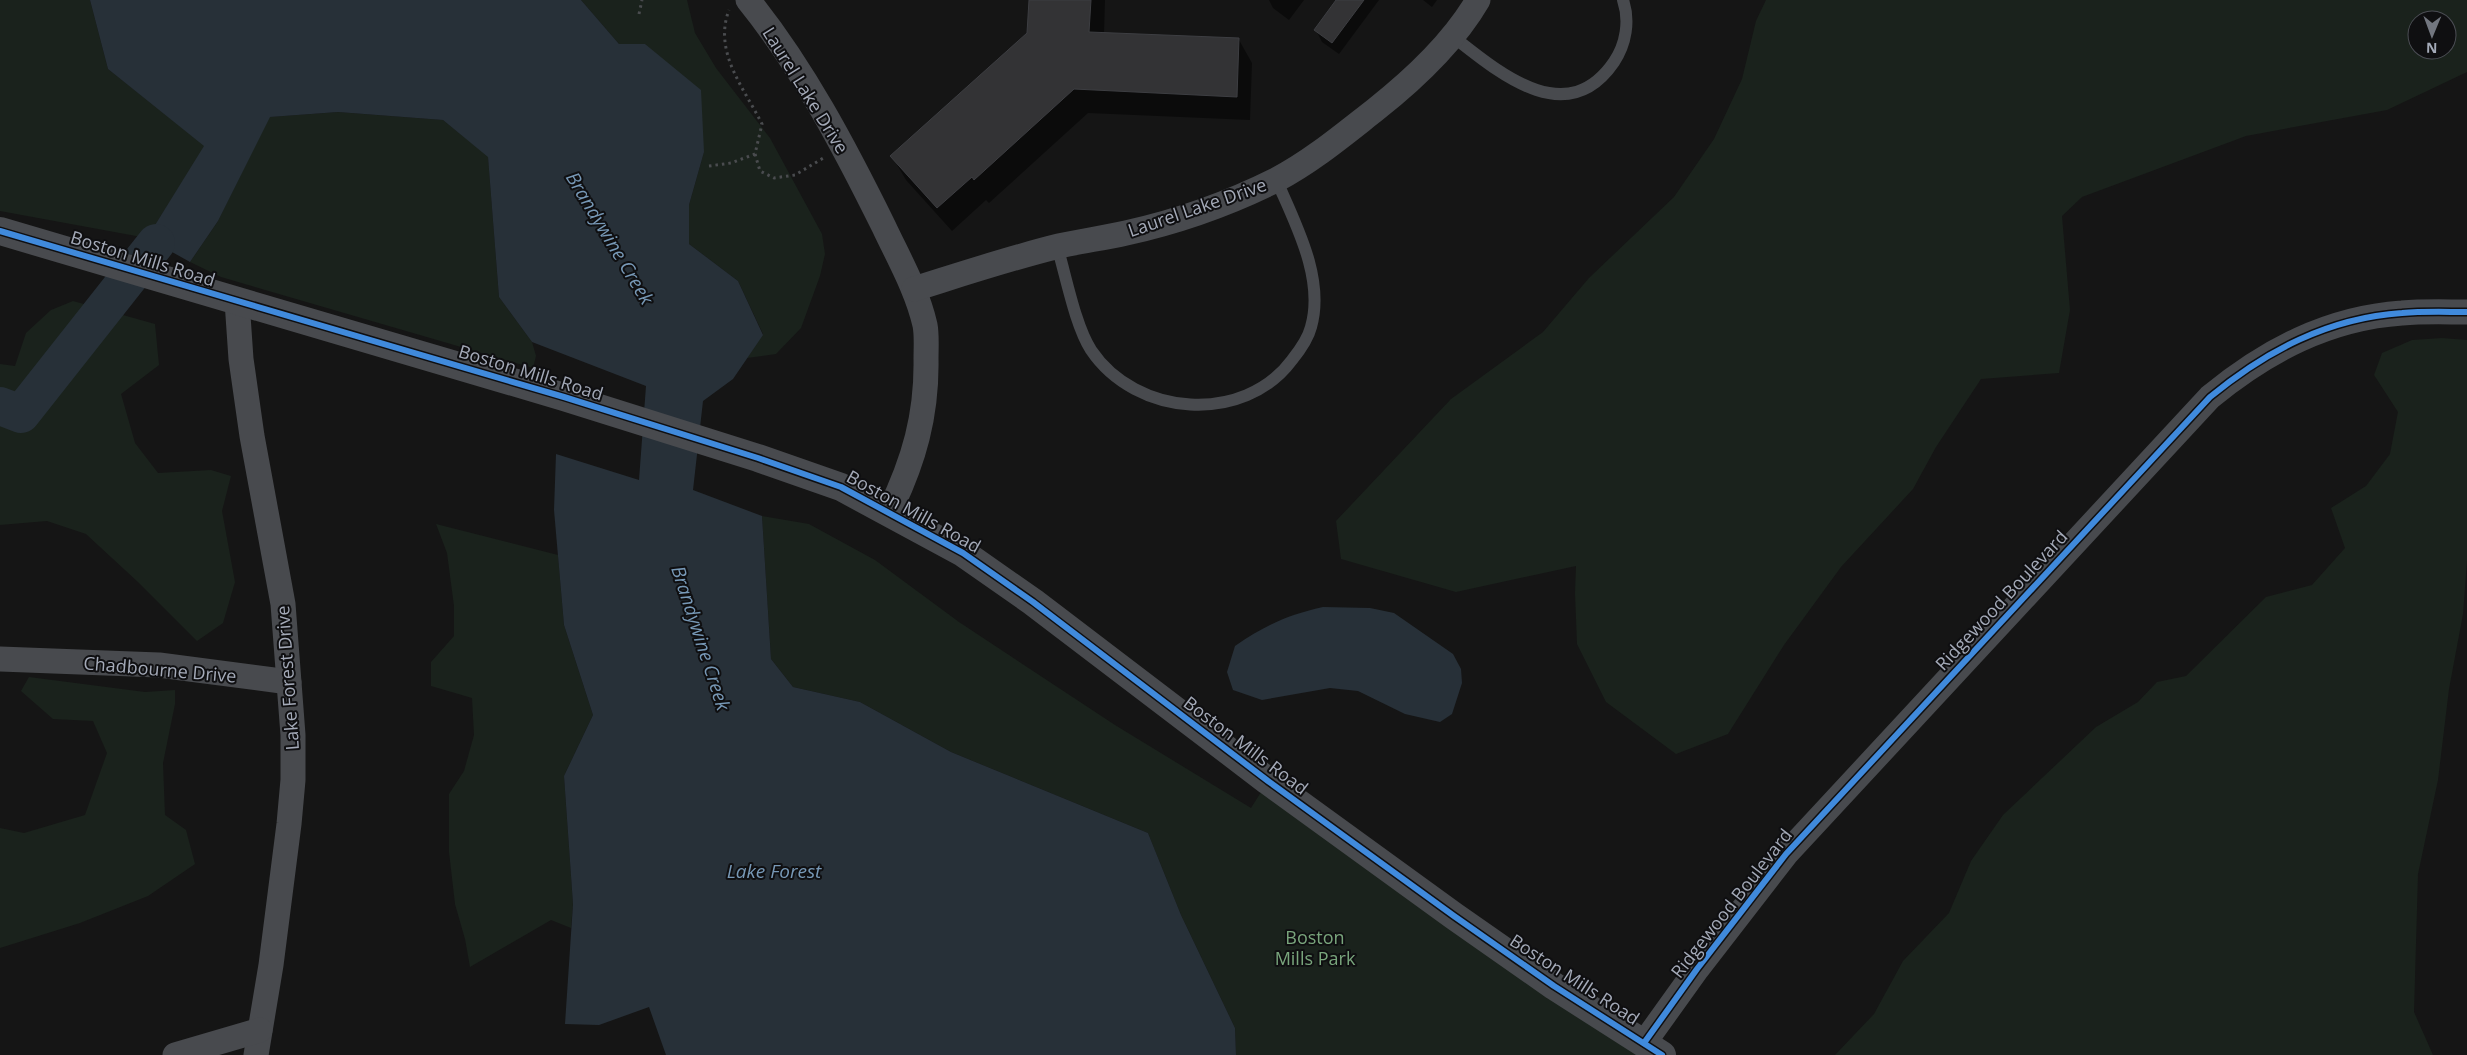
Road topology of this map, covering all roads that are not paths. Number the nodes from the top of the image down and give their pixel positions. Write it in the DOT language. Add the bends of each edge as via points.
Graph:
graph roads {
  1 [pos="1478,0"];
  2 [pos="1622,0"];
  3 [pos="738,4"];
  4 [pos="1451,35"];
  5 [pos="1276,179"];
  6 [pos="0,231"];
  7 [pos="1057,246"];
  8 [pos="914,289"];
  9 [pos="238,302"];
  10 [pos="2467,312"];
  11 [pos="889,512"];
  12 [pos="0,659"];
  13 [pos="289,682"];
  14 [pos="260,1030"];
  15 [pos="1653,1049"];
  16 [pos="175,1055"];
  17 [pos="256,1055"];
  1 -- 4 [label="street, Laurel Lake Drive"];
  2 -- 4 [label="lane" via="1626,33 1615,60 1595,82 1571,92 1545,94 1530,90 1494,69"];
  3 -- 8 [label="street, Laurel Lake Drive" via="787,54 842,146"];
  4 -- 5 [label="street, Laurel Lake Drive" via="1396,93 1341,137"];
  5 -- 7 [label="street, Laurel Lake Drive" via="1222,203 1152,227"];
  5 -- 7 [label="lane" via="1311,273 1314,307 1311,328 1302,346 1280,374 1262,389 1232,402 1200,406 1162,400 1131,388 1109,371 1091,350 1080,324"];
  6 -- 9 [label="street, Boston Mills Road"];
  7 -- 8 [label="street, Laurel Lake Drive"];
  8 -- 11 [label="street, Laurel Lake Drive" via="926,326 923,419 903,483"];
  9 -- 11 [label="street, Boston Mills Road" via="564,397 758,458 841,487"];
  9 -- 13 [label="street, Lake Forest Drive" via="250,427 283,604"];
  10 -- 15 [label="street, Ridgewood Boulevard" via="2374,316 2318,330 2264,357 2210,396 1786,854 1697,969"];
  11 -- 15 [label="street, Boston Mills Road" via="979,564 1454,916 1554,986"];
  12 -- 13 [label="street, Chadbourne Drive" via="159,664"];
  13 -- 14 [label="street, Lake Forest Drive" via="293,780"];
  14 -- 16 [label="street"];
  14 -- 17 [label="street, Lake Forest Drive"];
}
